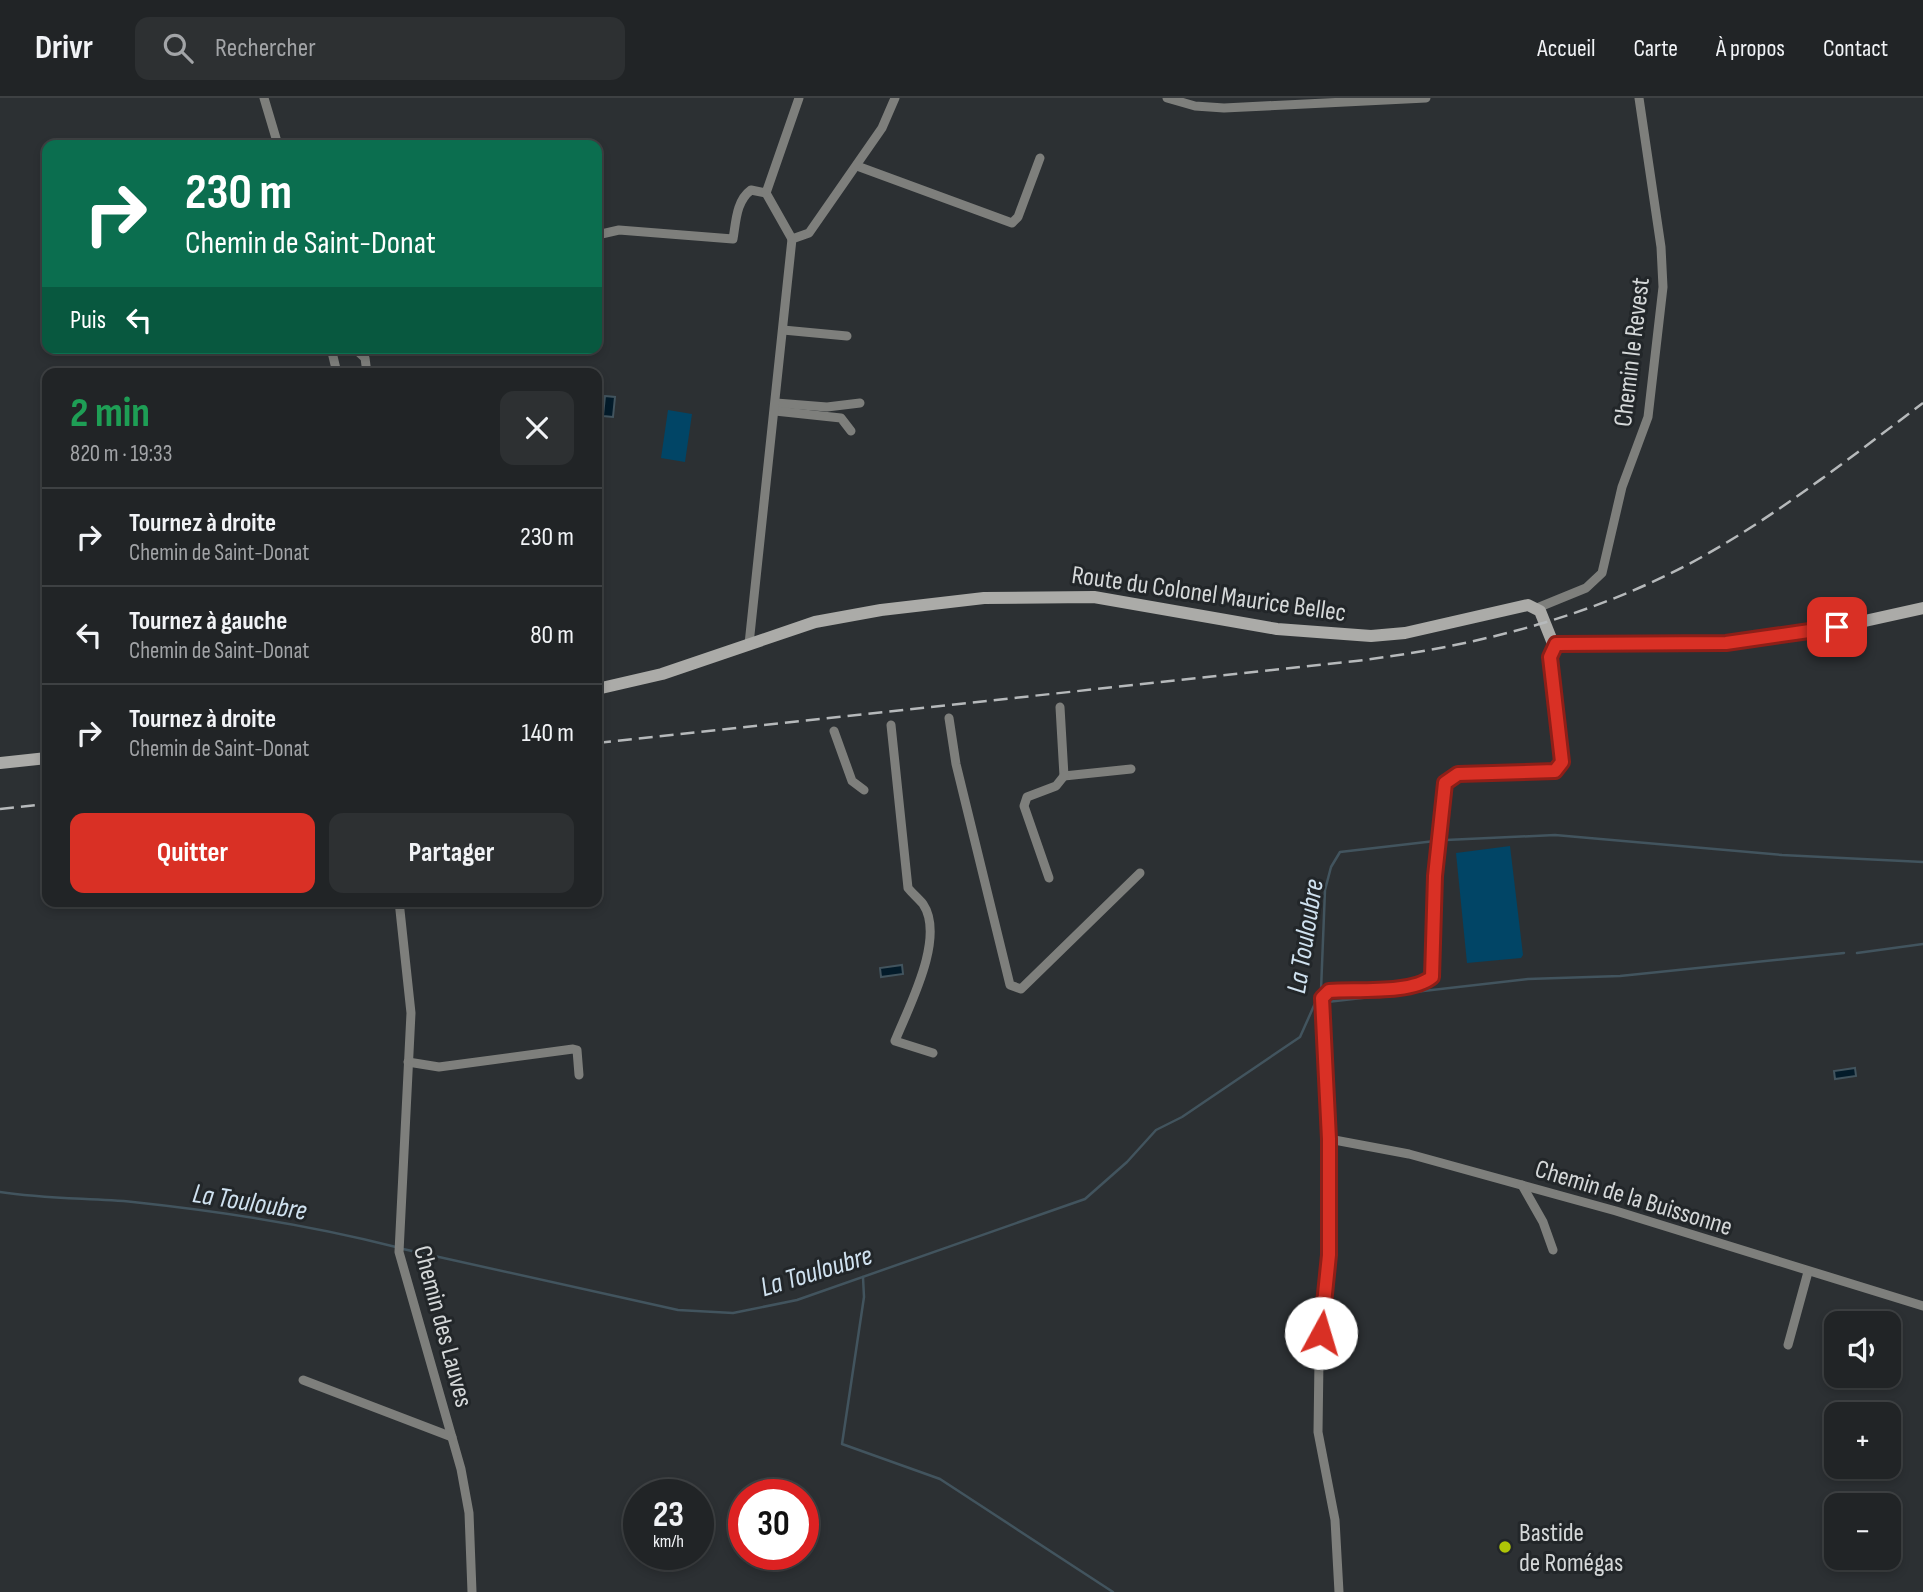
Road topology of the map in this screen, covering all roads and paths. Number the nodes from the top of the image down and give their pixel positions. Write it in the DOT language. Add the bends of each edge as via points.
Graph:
graph roads {
  1 [pos="264,98"];
  2 [pos="799,98"];
  3 [pos="895,98"];
  4 [pos="1167,98"];
  5 [pos="1426,98"];
  6 [pos="1639,98"];
  7 [pos="277,140"];
  8 [pos="1040,158"];
  9 [pos="857,166"];
  10 [pos="766,193"];
  11 [pos="602,234"];
  12 [pos="792,239"];
  13 [pos="783,330"];
  14 [pos="847,336"];
  15 [pos="860,403"];
  16 [pos="775,407"];
  17 [pos="851,431"];
  18 [pos="1537,607"];
  19 [pos="1923,608"];
  20 [pos="750,644"];
  21 [pos="1556,644"];
  22 [pos="602,688"];
  23 [pos="1060,707"];
  24 [pos="949,718"];
  25 [pos="891,725"];
  26 [pos="834,731"];
  27 [pos="42,759"];
  28 [pos="0,763"];
  29 [pos="1131,769"];
  30 [pos="1064,776"];
  31 [pos="864,790"];
  32 [pos="1140,873"];
  33 [pos="1049,878"];
  34 [pos="400,907"];
  35 [pos="933,1053"];
  36 [pos="408,1062"];
  37 [pos="579,1075"];
  38 [pos="1329,1139"];
  39 [pos="1522,1185"];
  40 [pos="1553,1250"];
  41 [pos="1808,1272"];
  42 [pos="1923,1306"];
  43 [pos="1788,1345"];
  44 [pos="303,1380"];
  45 [pos="452,1437"];
  46 [pos="472,1592"];
  47 [pos="1339,1592"];
  1 -- 7 [label="street"];
  2 -- 10 [label="street"];
  3 -- 9 [label="street"];
  4 -- 5 [label="street" via="1224,108"];
  6 -- 18 [label="street, Chemin le Revest" via="1663,272 1648,417 1622,487 1602,573 1586,588"];
  8 -- 9 [label="street" via="1012,223"];
  9 -- 12 [label="street" via="810,233"];
  10 -- 11 [label="street" via="751,190 746,194 733,239 620,230"];
  10 -- 12 [label="street"];
  12 -- 13 [label="street"];
  13 -- 14 [label="street"];
  13 -- 16 [label="street"];
  15 -- 16 [label="street"];
  16 -- 17 [label="street" via="841,418"];
  16 -- 20 [label="street"];
  18 -- 20 [label="main road, Route du Colonel Maurice Bellec" via="1528,605 1405,634 1371,636 1276,629 1094,597 1010,596 837,617"];
  18 -- 21 [label="main road"];
  19 -- 21 [label="main road" via="1815,632 1738,642"];
  20 -- 22 [label="main road, Route du Colonel Maurice Bellec" via="662,674"];
  21 -- 38 [label="street" via="1550,657 1562,762 1555,771 1458,774 1445,783 1435,876 1432,977 1406,988 1329,991 1322,998"];
  23 -- 30 [label="street"];
  24 -- 32 [label="street" via="1010,985 1021,989"];
  25 -- 35 [label="street" via="908,888 924,906 930,942 895,1041"];
  26 -- 31 [label="street" via="852,781"];
  27 -- 28 [label="main road"];
  29 -- 30 [label="street"];
  30 -- 33 [label="street" via="1056,786 1027,797 1024,806"];
  34 -- 36 [label="street, Chemin des Lauves" via="411,1013"];
  36 -- 37 [label="street" via="439,1067 573,1049 577,1050"];
  36 -- 45 [label="street, Chemin des Lauves" via="399,1247"];
  38 -- 39 [label="street, Chemin de la Buissonne" via="1409,1154"];
  38 -- 47 [label="street" via="1329,1255 1318,1360 1318,1432 1335,1520"];
  39 -- 40 [label="street"];
  39 -- 41 [label="street, Chemin de la Buissonne"];
  41 -- 42 [label="street, Chemin de la Buissonne"];
  41 -- 43 [label="street"];
  44 -- 45 [label="street"];
  45 -- 46 [label="street, Chemin des Lauves" via="469,1513"];
}
